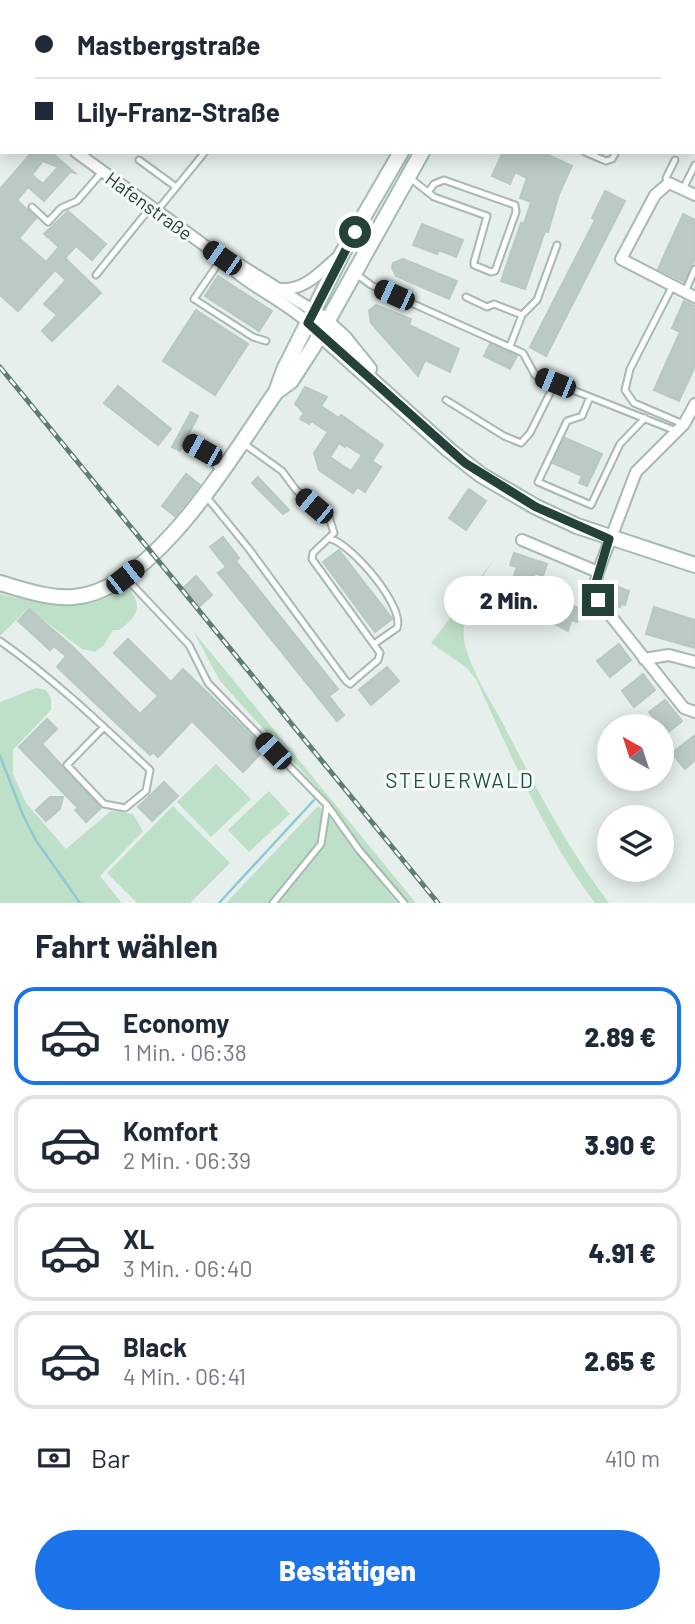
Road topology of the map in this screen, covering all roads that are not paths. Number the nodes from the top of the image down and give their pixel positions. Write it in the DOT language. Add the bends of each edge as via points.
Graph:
graph roads {
  1 [pos="79,154"];
  2 [pos="194,154"];
  3 [pos="203,154"];
  4 [pos="400,154"];
  5 [pos="421,154"];
  6 [pos="590,154"];
  7 [pos="615,154"];
  8 [pos="199,158"];
  9 [pos="139,160"];
  10 [pos="675,160"];
  11 [pos="695,165"];
  12 [pos="102,172"];
  13 [pos="408,177"];
  14 [pos="669,183"];
  15 [pos="176,187"];
  16 [pos="683,190"];
  17 [pos="429,191"];
  18 [pos="695,195"];
  19 [pos="32,207"];
  20 [pos="153,210"];
  21 [pos="557,245"];
  22 [pos="343,252"];
  23 [pos="222,258"];
  24 [pos="695,269"];
  25 [pos="354,272"];
  26 [pos="96,275"];
  27 [pos="673,285"];
  28 [pos="280,289"];
  29 [pos="690,294"];
  30 [pos="466,297"];
  31 [pos="522,315"];
  32 [pos="311,317"];
  33 [pos="324,328"];
  34 [pos="266,341"];
  35 [pos="510,346"];
  36 [pos="555,383"];
  37 [pos="276,393"];
  38 [pos="590,397"];
  39 [pos="446,400"];
  40 [pos="695,404"];
  41 [pos="645,418"];
  42 [pos="681,428"];
  43 [pos="241,441"];
  44 [pos="190,443"];
  45 [pos="220,471"];
  46 [pos="205,495"];
  47 [pos="331,539"];
  48 [pos="609,539"];
  49 [pos="522,540"];
  50 [pos="695,565"];
  51 [pos="598,572"];
  52 [pos="125,577"];
  53 [pos="0,583"];
  54 [pos="0,641"];
  55 [pos="374,644"];
  56 [pos="644,659"];
  57 [pos="695,662"];
  58 [pos="695,712"];
  59 [pos="104,727"];
  60 [pos="327,805"];
  61 [pos="273,903"];
  62 [pos="404,903"];
  1 -- 12 [label="street, Hafenstraße"];
  2 -- 8 [label="lane"];
  3 -- 8 [label="lane"];
  4 -- 22 [label="main road"];
  5 -- 13 [label="main road"];
  6 -- 7 [label="lane" via="606,161"];
  8 -- 15 [label="lane"];
  9 -- 15 [label="lane"];
  10 -- 14 [label="lane" via="666,178"];
  11 -- 16 [label="lane"];
  12 -- 19 [label="lane" via="76,201 48,222"];
  12 -- 20 [label="street, Hafenstraße"];
  13 -- 17 [label="lane"];
  13 -- 25 [label="main road"];
  14 -- 16 [label="street"];
  14 -- 27 [label="street" via="655,195 621,259"];
  15 -- 20 [label="lane"];
  16 -- 18 [label="street"];
  17 -- 17 [label="lane" via="434,197 487,216 474,265 495,271 515,205 444,180"];
  20 -- 23 [label="street, Hafenstraße"];
  20 -- 26 [label="lane"];
  21 -- 31 [label="lane" via="537,300"];
  22 -- 28 [label="street" via="306,284"];
  22 -- 32 [label="main road"];
  23 -- 28 [label="street, Hafenstraße"];
  23 -- 32 [label="street, Hafenstraße" via="232,270"];
  23 -- 34 [label="lane" via="194,299"];
  24 -- 29 [label="lane"];
  25 -- 33 [label="main road"];
  25 -- 35 [label="lane" via="371,285"];
  27 -- 29 [label="street"];
  27 -- 42 [label="lane" via="627,374 625,390 634,403"];
  28 -- 32 [label="street, Hafenstraße"];
  30 -- 31 [label="lane"];
  31 -- 35 [label="lane"];
  32 -- 33 [label="main road"];
  32 -- 37 [label="main road"];
  33 -- 37 [label="main road" via="291,381"];
  33 -- 48 [label="main road" via="344,338 394,400 481,475 536,507"];
  35 -- 36 [label="lane" via="523,353 535,375"];
  36 -- 38 [label="lane"];
  36 -- 39 [label="lane" via="521,443"];
  37 -- 43 [label="main road"];
  38 -- 41 [label="lane"];
  38 -- 41 [label="lane" via="582,416 567,421 538,482 591,505 620,444"];
  40 -- 42 [label="street"];
  41 -- 42 [label="lane"];
  42 -- 48 [label="street" via="636,472"];
  43 -- 45 [label="main road"];
  43 -- 47 [label="lane" via="282,471 296,490 329,517 334,527"];
  44 -- 45 [label="lane"];
  45 -- 46 [label="main road"];
  46 -- 52 [label="main road" via="172,536"];
  46 -- 55 [label="lane" via="350,684 381,657"];
  47 -- 55 [label="lane" via="312,559"];
  47 -- 55 [label="lane" via="352,550 398,615 397,628"];
  48 -- 50 [label="main road"];
  48 -- 51 [label="street"];
  49 -- 51 [label="street"];
  51 -- 56 [label="street" via="595,595"];
  52 -- 53 [label="main road" via="104,590 74,597"];
  52 -- 60 [label="lane" via="189,645 208,683"];
  54 -- 59 [label="lane"];
  56 -- 57 [label="street" via="668,655"];
  56 -- 58 [label="street" via="684,708"];
  59 -- 59 [label="lane" via="150,770 146,791 125,808 104,804 67,765"];
  60 -- 61 [label="lane" via="321,844"];
  60 -- 62 [label="lane"];
}
